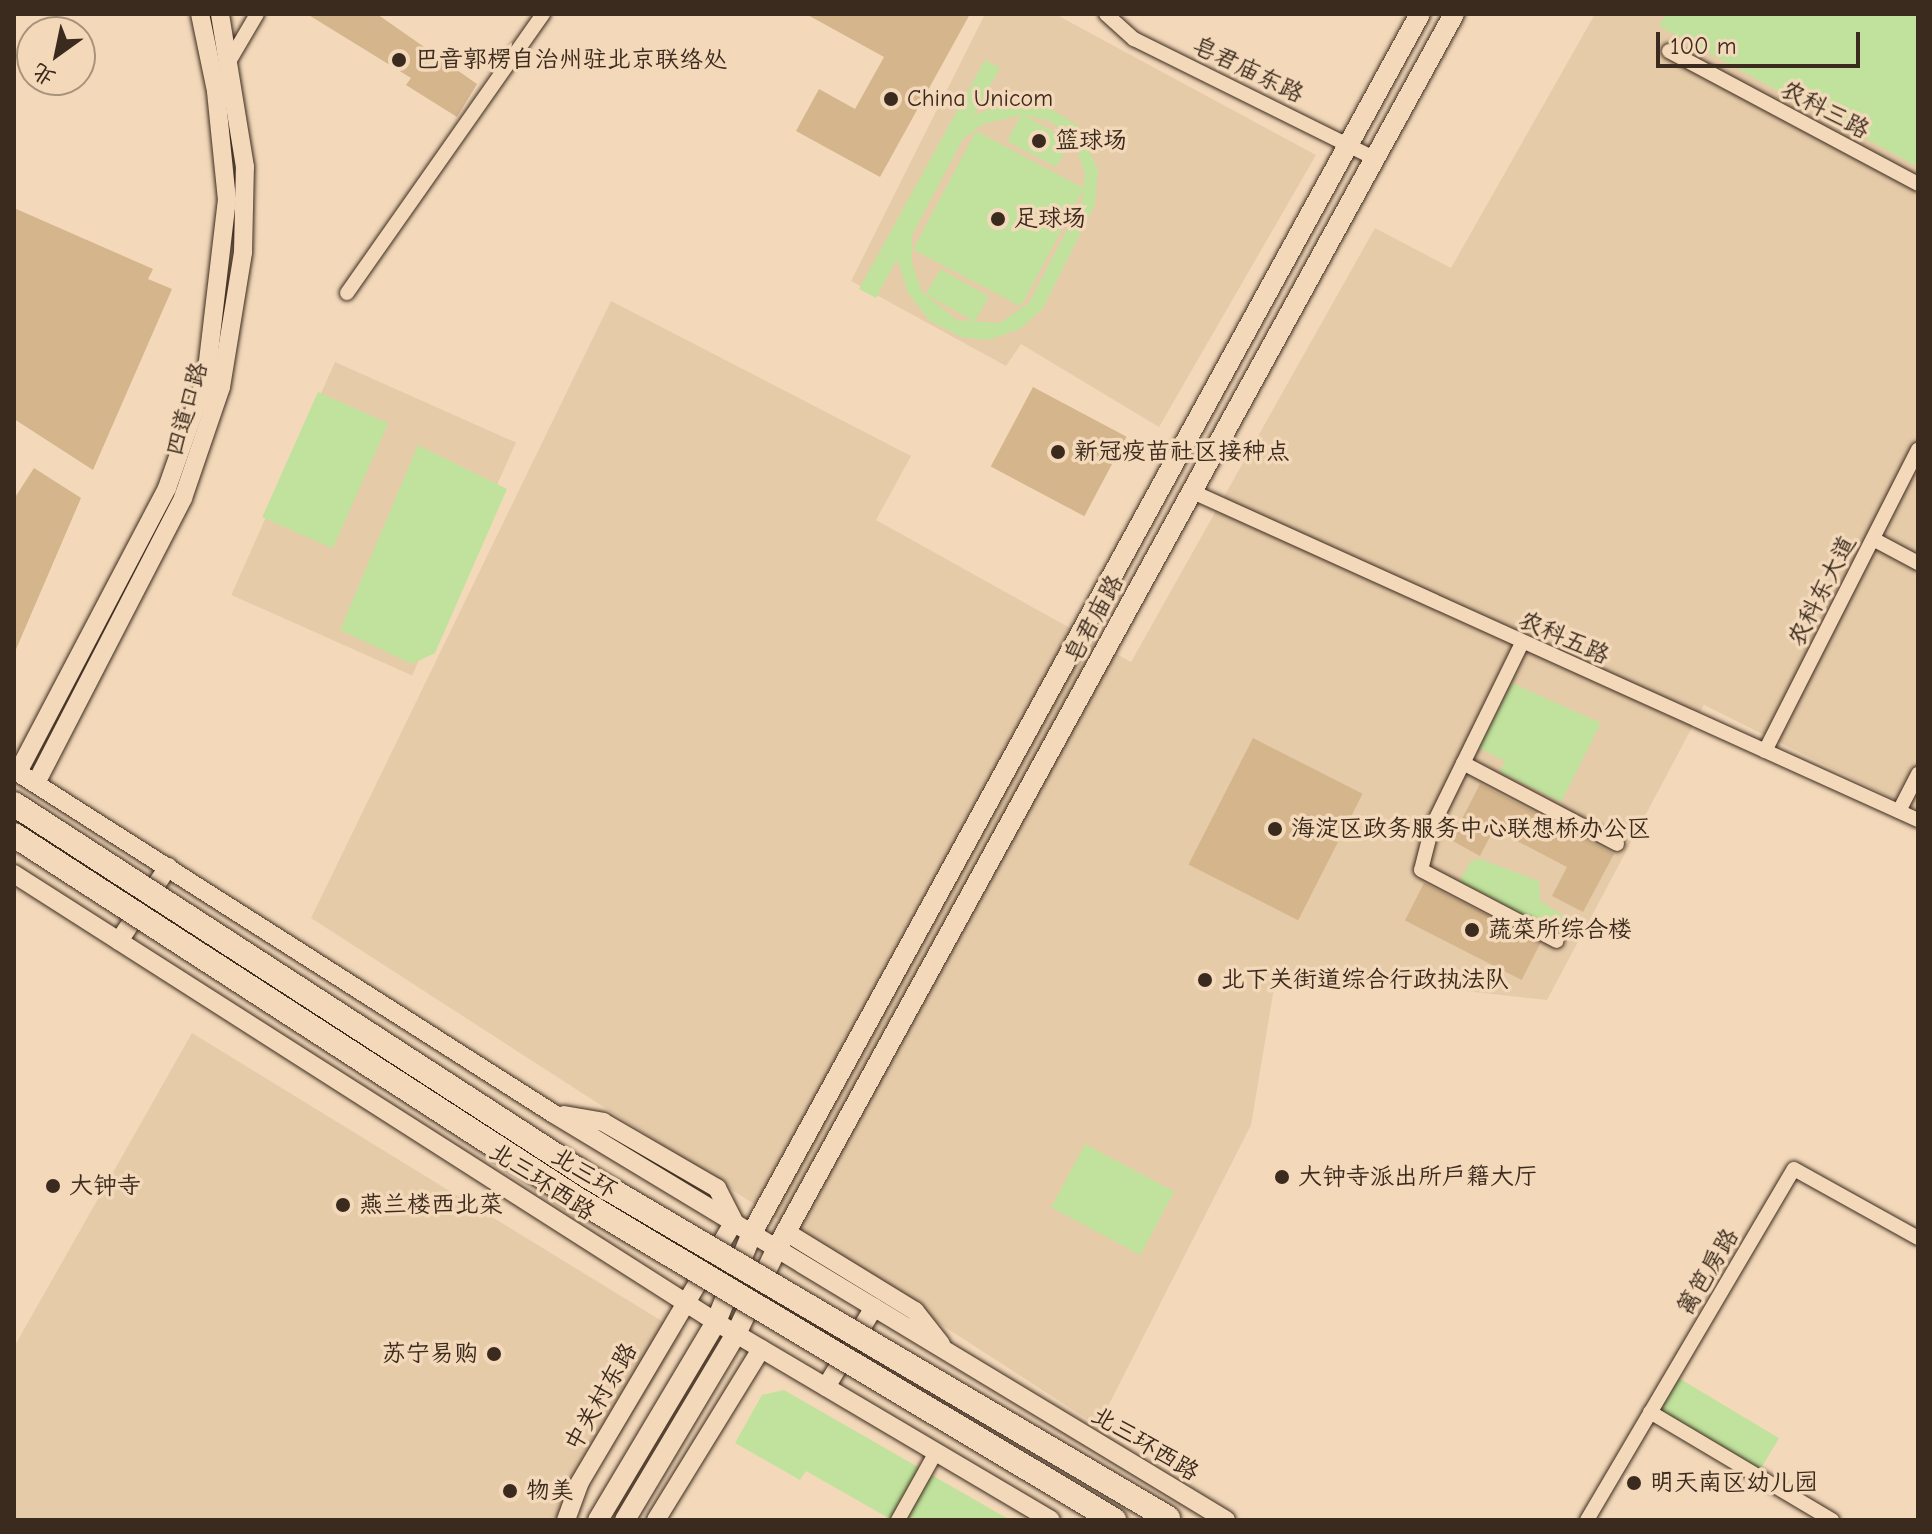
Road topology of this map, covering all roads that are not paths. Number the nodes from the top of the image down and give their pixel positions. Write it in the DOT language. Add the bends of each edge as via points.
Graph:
graph roads {
  1 [pos="200,14"];
  2 [pos="220,14"];
  3 [pos="257,14"];
  4 [pos="543,14"];
  5 [pos="1420,14"];
  6 [pos="1454,14"];
  7 [pos="1113,16"];
  8 [pos="1669,51"];
  9 [pos="230,60"];
  10 [pos="1350,145"];
  11 [pos="1376,159"];
  12 [pos="1918,184"];
  13 [pos="347,293"];
  14 [pos="1918,450"];
  15 [pos="1193,492"];
  16 [pos="1873,539"];
  17 [pos="1918,563"];
  18 [pos="1522,643"];
  19 [pos="1765,751"];
  20 [pos="1463,763"];
  21 [pos="1918,774"];
  22 [pos="23,776"];
  23 [pos="14,797"];
  24 [pos="14,804"];
  25 [pos="1899,811"];
  26 [pos="1918,820"];
  27 [pos="14,835"];
  28 [pos="1617,844"];
  29 [pos="168,867"];
  30 [pos="14,874"];
  31 [pos="119,941"];
  32 [pos="1557,941"];
  33 [pos="734,1222"];
  34 [pos="752,1233"];
  35 [pos="1918,1238"];
  36 [pos="782,1240"];
  37 [pos="709,1264"];
  38 [pos="733,1278"];
  39 [pos="756,1292"];
  40 [pos="686,1303"];
  41 [pos="874,1307"];
  42 [pos="716,1322"];
  43 [pos="736,1334"];
  44 [pos="849,1348"];
  45 [pos="761,1349"];
  46 [pos="945,1350"];
  47 [pos="826,1387"];
  48 [pos="1650,1412"];
  49 [pos="936,1452"];
  50 [pos="1168,1518"];
  51 [pos="566,1520"];
  52 [pos="598,1520"];
  53 [pos="625,1520"];
  54 [pos="656,1520"];
  55 [pos="898,1520"];
  56 [pos="1051,1520"];
  57 [pos="1114,1520"];
  58 [pos="1226,1520"];
  59 [pos="1587,1520"];
  60 [pos="1832,1520"];
  1 -- 22 [label="street, 四道口路" via="216,91 227,200 206,378 167,488"];
  2 -- 9 [label="street, 四道口路"];
  3 -- 9 [label="street"];
  4 -- 13 [label="street"];
  5 -- 10 [label="main road, 皂君庙路"];
  6 -- 11 [label="main road, 皂君庙路"];
  7 -- 10 [label="street, 皂君庙东路" via="1134,39"];
  8 -- 12 [label="street, 农科三路"];
  9 -- 22 [label="street, 四道口路" via="243,139 245,223 211,423 183,498"];
  10 -- 11 [label="street, 皂君庙东路"];
  10 -- 34 [label="main road, 皂君庙路"];
  11 -- 15 [label="main road, 皂君庙路"];
  14 -- 16 [label="street, 农科东大道"];
  15 -- 18 [label="street, 农科五路"];
  15 -- 36 [label="main road, 皂君庙路"];
  16 -- 17 [label="street"];
  16 -- 19 [label="street, 农科东大道"];
  18 -- 19 [label="street, 农科五路"];
  18 -- 20 [label="street"];
  19 -- 25 [label="street, 农科五路"];
  20 -- 28 [label="street"];
  20 -- 32 [label="street" via="1432,827 1421,870"];
  21 -- 25 [label="street"];
  22 -- 23 [label="street"];
  22 -- 29 [label="street"];
  24 -- 50 [label="highway, 北三环, bridge" via="589,1177"];
  25 -- 26 [label="street, 农科五路"];
  27 -- 57 [label="highway, 北三环, bridge" via="577,1199"];
  29 -- 31 [label="street"];
  29 -- 33 [label="street" via="554,1114 603,1122 717,1188"];
  30 -- 31 [label="street, 北三环西路"];
  31 -- 40 [label="street, 北三环西路"];
  33 -- 34 [label="street, 北三环西路"];
  33 -- 37 [label="street, 中关村东路"];
  34 -- 36 [label="street, 北三环西路"];
  34 -- 38 [label="main road, 皂君庙路"];
  35 -- 48 [label="street, 篱笆房路" via="1794,1169"];
  36 -- 39 [label="main road, 皂君庙路"];
  36 -- 41 [label="street, 北三环西路"];
  36 -- 46 [label="street" via="915,1311"];
  37 -- 38 [label="street"];
  37 -- 40 [label="street, 中关村东路"];
  38 -- 39 [label="street"];
  38 -- 42 [label="main road, 皂君庙路"];
  39 -- 43 [label="main road, 皂君庙路"];
  39 -- 44 [label="street"];
  40 -- 42 [label="street, 北三环西路"];
  40 -- 51 [label="street, 中关村东路" via="580,1482"];
  41 -- 44 [label="street"];
  41 -- 46 [label="street, 北三环西路"];
  42 -- 43 [label="street, 北三环西路"];
  42 -- 52 [label="main road"];
  43 -- 45 [label="street, 北三环西路"];
  43 -- 53 [label="main road"];
  44 -- 47 [label="street"];
  45 -- 47 [label="street, 北三环西路"];
  45 -- 54 [label="street"];
  46 -- 58 [label="street, 北三环西路"];
  47 -- 49 [label="street, 北三环西路"];
  48 -- 59 [label="street, 篱笆房路"];
  48 -- 60 [label="street"];
  49 -- 55 [label="street"];
  49 -- 56 [label="street, 北三环西路"];
}
